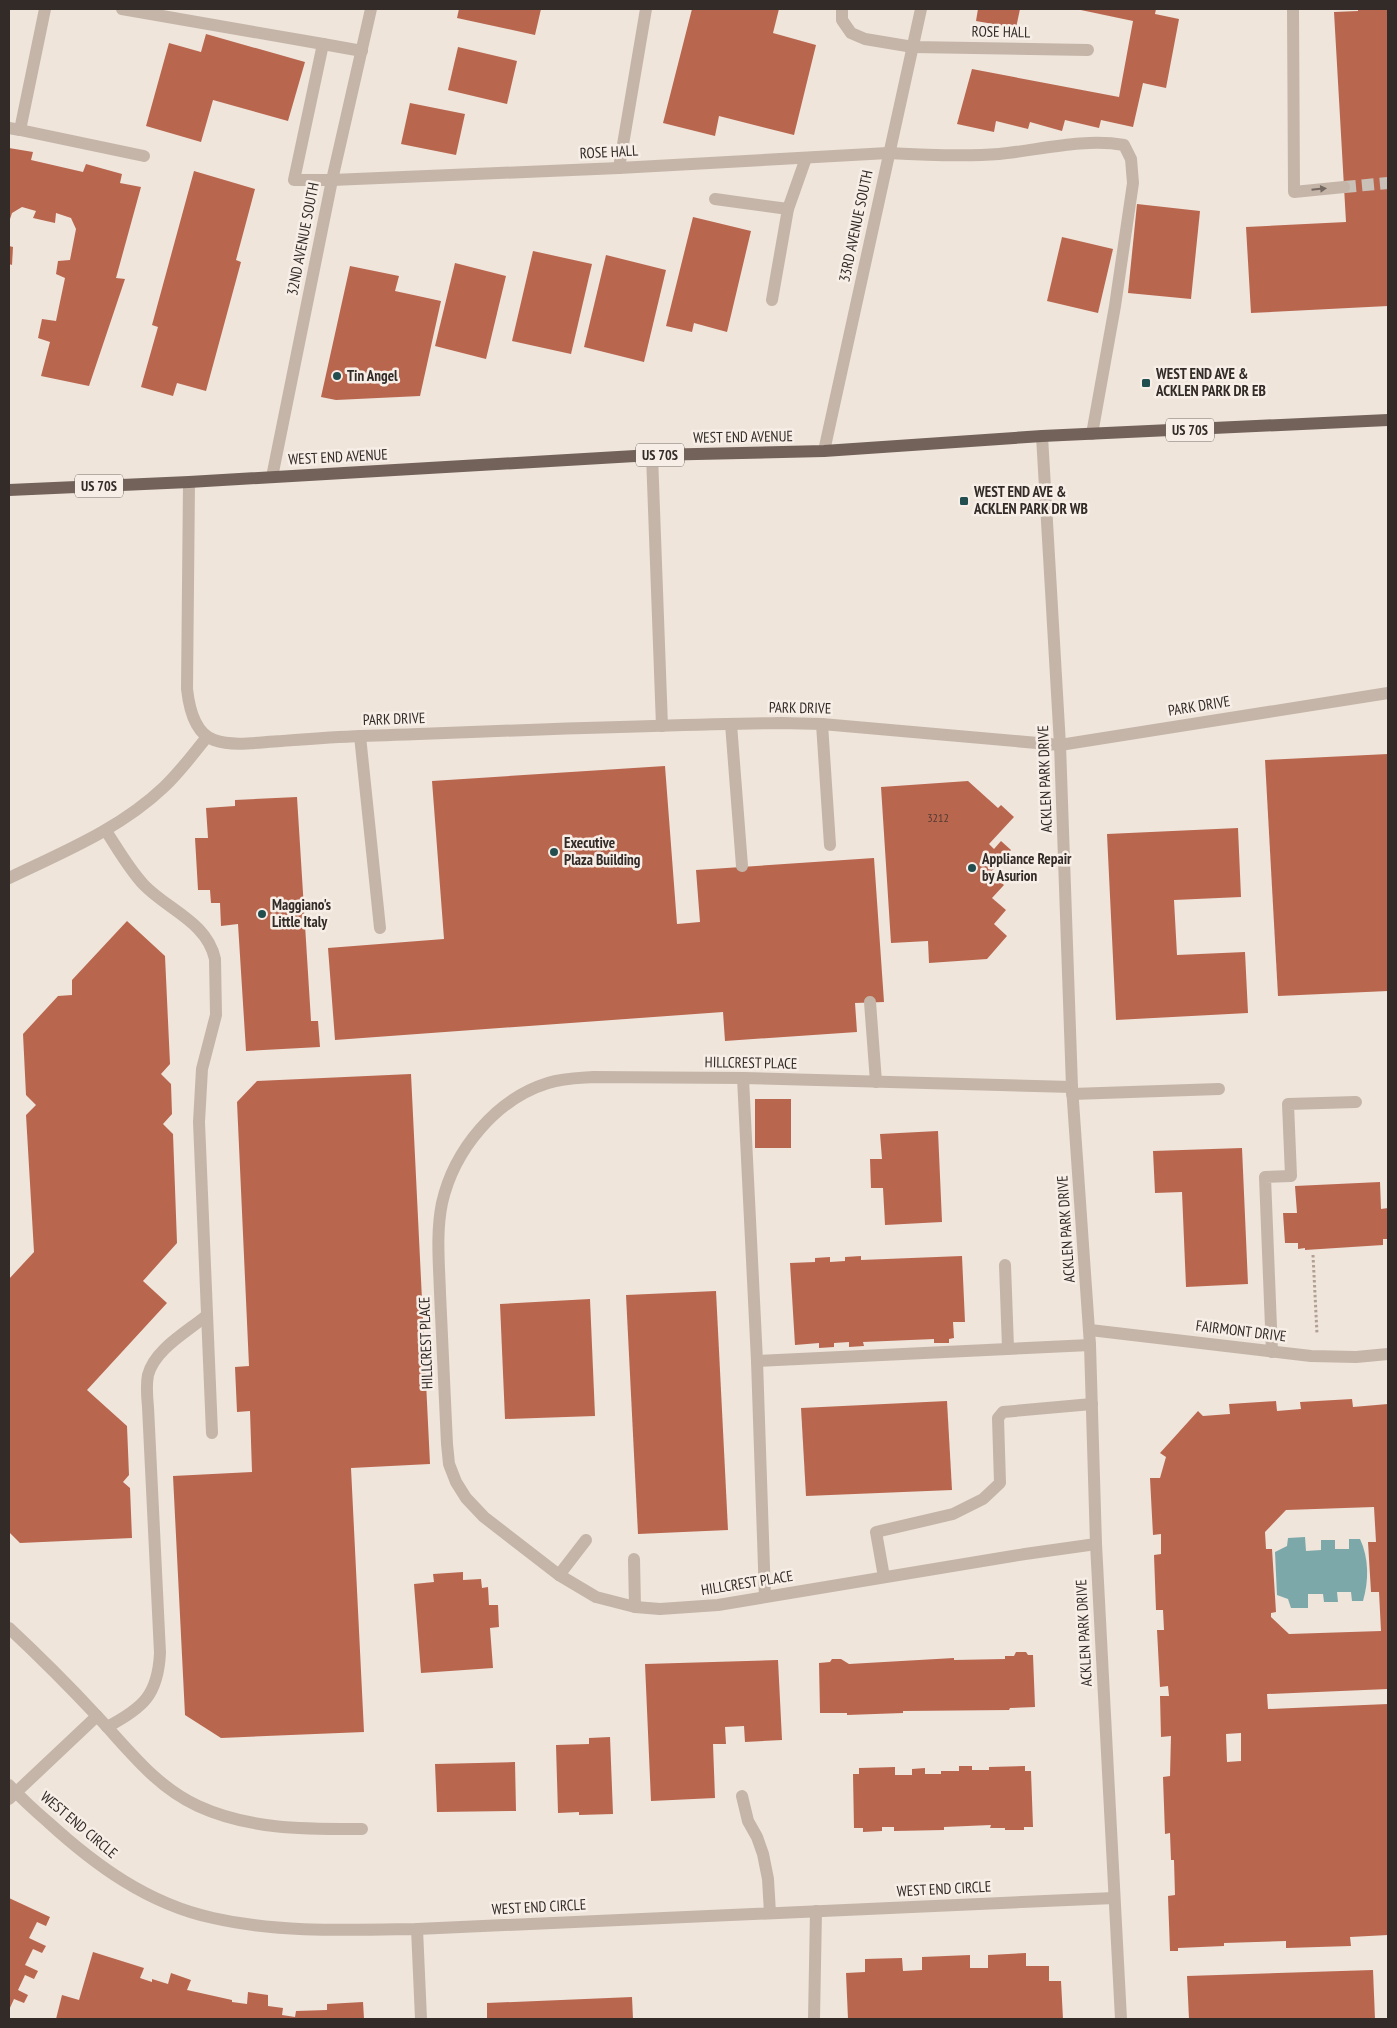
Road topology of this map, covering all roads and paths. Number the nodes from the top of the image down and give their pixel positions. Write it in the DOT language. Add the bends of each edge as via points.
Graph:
graph roads {
  1 [pos="45,9"];
  2 [pos="122,9"];
  3 [pos="371,9"];
  4 [pos="646,9"];
  5 [pos="842,9"];
  6 [pos="921,9"];
  7 [pos="1293,9"];
  8 [pos="323,44"];
  9 [pos="913,47"];
  10 [pos="1088,50"];
  11 [pos="362,51"];
  12 [pos="14,129"];
  13 [pos="888,153"];
  14 [pos="144,156"];
  15 [pos="806,158"];
  16 [pos="619,168"];
  17 [pos="332,180"];
  18 [pos="1344,187"];
  19 [pos="715,199"];
  20 [pos="788,209"];
  21 [pos="772,300"];
  22 [pos="1388,420"];
  23 [pos="1092,434"];
  24 [pos="1042,436"];
  25 [pos="824,451"];
  26 [pos="652,455"];
  27 [pos="272,477"];
  28 [pos="190,482"];
  29 [pos="9,490"];
  30 [pos="1388,693"];
  31 [pos="731,724"];
  32 [pos="822,724"];
  33 [pos="662,726"];
  34 [pos="360,736"];
  35 [pos="207,737"];
  36 [pos="1060,745"];
  37 [pos="106,831"];
  38 [pos="830,845"];
  39 [pos="742,866"];
  40 [pos="9,878"];
  41 [pos="380,928"];
  42 [pos="870,1002"];
  43 [pos="743,1078"];
  44 [pos="876,1082"];
  45 [pos="1219,1089"];
  46 [pos="1072,1091"];
  47 [pos="1356,1102"];
  48 [pos="1313,1255"];
  49 [pos="1005,1265"];
  50 [pos="206,1316"];
  51 [pos="1090,1330"];
  52 [pos="1090,1345"];
  53 [pos="1008,1348"];
  54 [pos="1272,1352"];
  55 [pos="1388,1354"];
  56 [pos="1318,1356"];
  57 [pos="757,1361"];
  58 [pos="1092,1404"];
  59 [pos="212,1433"];
  60 [pos="586,1540"];
  61 [pos="1096,1544"];
  62 [pos="634,1560"];
  63 [pos="559,1575"];
  64 [pos="884,1577"];
  65 [pos="765,1597"];
  66 [pos="635,1607"];
  67 [pos="9,1628"];
  68 [pos="97,1716"];
  69 [pos="107,1727"];
  70 [pos="11,1792"];
  71 [pos="742,1796"];
  72 [pos="362,1830"];
  73 [pos="1114,1898"];
  74 [pos="816,1911"];
  75 [pos="770,1913"];
  76 [pos="417,1929"];
  77 [pos="421,2019"];
  78 [pos="814,2019"];
  79 [pos="1121,2019"];
  1 -- 12 [label="street"];
  2 -- 8 [label="street"];
  3 -- 11 [label="street, 32ND AVENUE SOUTH"];
  4 -- 16 [label="street"];
  5 -- 9 [label="street, ROSE HALL" via="842,20 851,33 866,39"];
  6 -- 9 [label="street, 33RD AVENUE SOUTH"];
  7 -- 18 [label="street, one-way" via="1294,192"];
  8 -- 11 [label="street"];
  8 -- 17 [label="street, ROSE HALL" via="294,180"];
  9 -- 10 [label="street, ROSE HALL"];
  9 -- 13 [label="street, 33RD AVENUE SOUTH"];
  11 -- 17 [label="street, 32ND AVENUE SOUTH"];
  12 -- 14 [label="street"];
  13 -- 15 [label="street, ROSE HALL"];
  13 -- 23 [label="street, ROSE HALL" via="996,154 1104,142 1124,145 1131,158 1133,183"];
  13 -- 25 [label="street, 33RD AVENUE SOUTH"];
  15 -- 16 [label="street, ROSE HALL"];
  15 -- 20 [label="street"];
  16 -- 17 [label="street, ROSE HALL"];
  17 -- 27 [label="street, 32ND AVENUE SOUTH"];
  19 -- 20 [label="street"];
  20 -- 21 [label="street"];
  22 -- 23 [label="main road, WEST END AVENUE / US 70S"];
  23 -- 24 [label="main road, WEST END AVENUE / US 70S"];
  24 -- 25 [label="main road, WEST END AVENUE / US 70S"];
  24 -- 36 [label="street, ACKLEN PARK DRIVE"];
  25 -- 26 [label="main road, WEST END AVENUE / US 70S"];
  26 -- 27 [label="main road, WEST END AVENUE / US 70S"];
  26 -- 33 [label="street"];
  27 -- 28 [label="main road, WEST END AVENUE / US 70S"];
  28 -- 29 [label="main road, WEST END AVENUE / US 70S"];
  28 -- 35 [label="street" via="187,689 191,712"];
  30 -- 36 [label="street, PARK DRIVE"];
  31 -- 32 [label="street, PARK DRIVE"];
  31 -- 33 [label="street, PARK DRIVE"];
  31 -- 39 [label="street"];
  32 -- 36 [label="street, PARK DRIVE"];
  32 -- 38 [label="street"];
  33 -- 34 [label="street, PARK DRIVE"];
  34 -- 35 [label="street, PARK DRIVE" via="236,743"];
  34 -- 41 [label="street"];
  35 -- 37 [label="street" via="163,788"];
  36 -- 46 [label="street, ACKLEN PARK DRIVE"];
  37 -- 40 [label="street"];
  37 -- 50 [label="street" via="143,883 155,896 192,922 213,951 216,1015 202,1069 199,1122"];
  42 -- 44 [label="street"];
  43 -- 44 [label="street, HILLCREST PLACE"];
  43 -- 57 [label="street"];
  43 -- 63 [label="street, HILLCREST PLACE" via="593,1077 548,1083 530,1090 494,1115 467,1146 449,1179 442,1204 439,1249 449,1464 461,1490 484,1517"];
  44 -- 46 [label="street, HILLCREST PLACE"];
  45 -- 46 [label="street, HILLCREST PLACE"];
  46 -- 51 [label="street, ACKLEN PARK DRIVE"];
  47 -- 54 [label="street" via="1288,1104 1291,1176 1265,1177"];
  48 -- 56 [label="path"];
  49 -- 53 [label="street"];
  50 -- 59 [label="street"];
  50 -- 69 [label="street" via="162,1353 148,1374 159,1670 148,1698 136,1710"];
  51 -- 52 [label="street, ACKLEN PARK DRIVE"];
  51 -- 54 [label="street, FAIRMONT DRIVE"];
  52 -- 53 [label="street"];
  52 -- 58 [label="street, ACKLEN PARK DRIVE"];
  53 -- 57 [label="street"];
  54 -- 56 [label="street, FAIRMONT DRIVE"];
  55 -- 56 [label="street, FAIRMONT DRIVE"];
  57 -- 65 [label="street"];
  58 -- 61 [label="street, ACKLEN PARK DRIVE"];
  58 -- 64 [label="street" via="1003,1412 998,1418 1000,1483 983,1499 953,1514 876,1532"];
  60 -- 63 [label="street"];
  61 -- 64 [label="street, HILLCREST PLACE"];
  61 -- 73 [label="street, ACKLEN PARK DRIVE"];
  62 -- 66 [label="street"];
  63 -- 66 [label="street, HILLCREST PLACE" via="596,1597"];
  64 -- 65 [label="street, HILLCREST PLACE"];
  65 -- 66 [label="street, HILLCREST PLACE" via="687,1608"];
  67 -- 68 [label="street"];
  68 -- 69 [label="street"];
  68 -- 70 [label="street"];
  69 -- 72 [label="street" via="154,1778 198,1806 252,1823 314,1830"];
  70 -- 76 [label="street, WEST END CIRCLE" via="101,1867 158,1900 182,1909 228,1921 278,1927"];
  71 -- 75 [label="street" via="748,1821 763,1854"];
  73 -- 74 [label="street, WEST END CIRCLE"];
  73 -- 79 [label="street, ACKLEN PARK DRIVE"];
  74 -- 75 [label="street, WEST END CIRCLE"];
  74 -- 78 [label="street"];
  75 -- 76 [label="street, WEST END CIRCLE"];
  76 -- 77 [label="street"];
}
